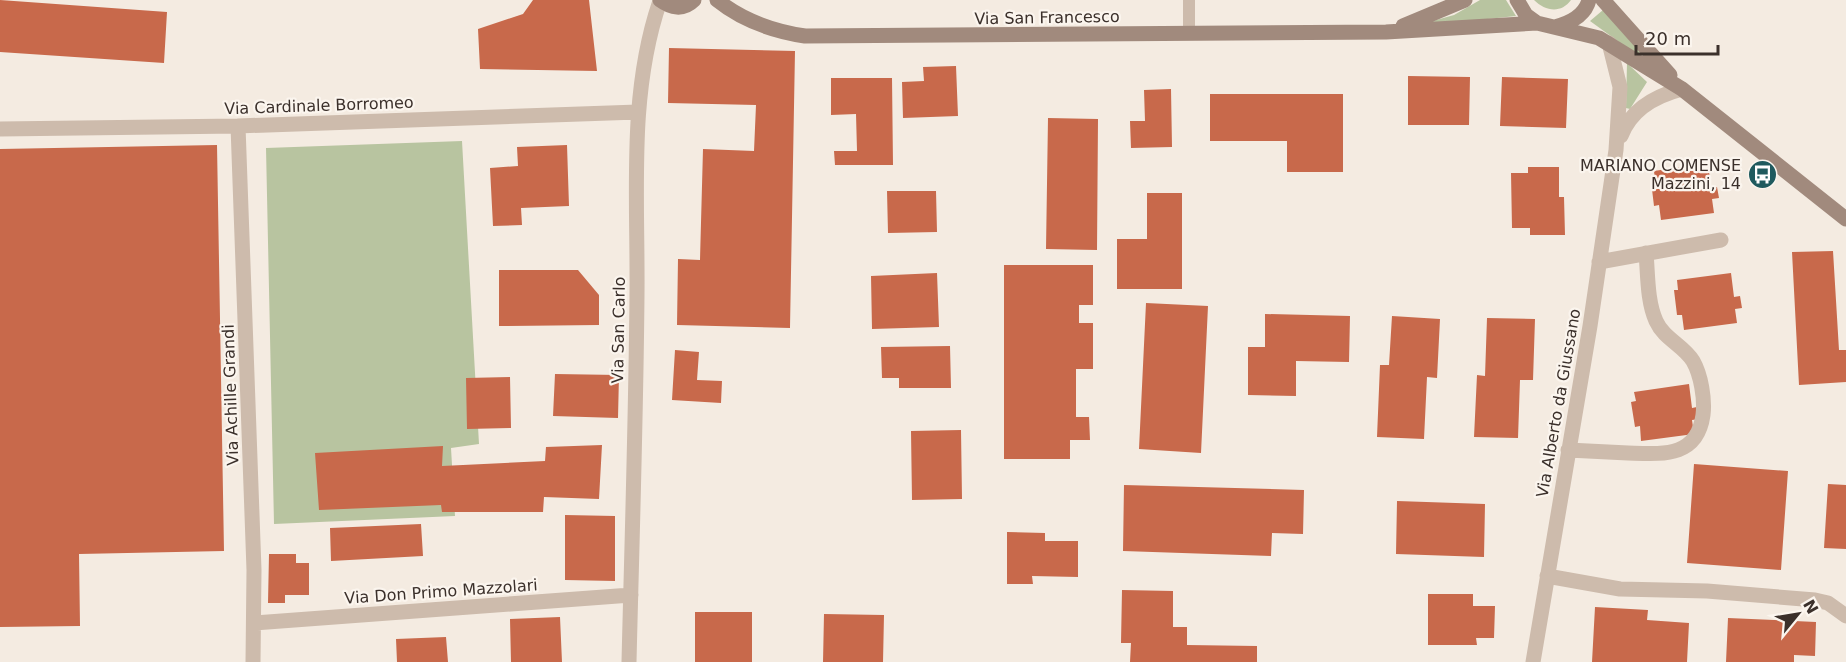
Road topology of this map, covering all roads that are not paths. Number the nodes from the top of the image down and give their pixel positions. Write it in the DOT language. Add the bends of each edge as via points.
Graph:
graph roads {
  1 [pos="660,0"];
  2 [pos="694,0"];
  3 [pos="717,0"];
  4 [pos="1189,0"];
  5 [pos="1465,0"];
  6 [pos="1517,0"];
  7 [pos="1589,0"];
  8 [pos="1603,0"];
  9 [pos="1537,23"];
  10 [pos="1555,27"];
  11 [pos="1386,32"];
  12 [pos="1189,34"];
  13 [pos="1609,43"];
  14 [pos="1664,73"];
  15 [pos="1682,89"];
  16 [pos="1649,103"];
  17 [pos="638,112"];
  18 [pos="238,126"];
  19 [pos="0,129"];
  20 [pos="1616,150"];
  21 [pos="1846,219"];
  22 [pos="1721,240"];
  23 [pos="1646,253"];
  24 [pos="1599,262"];
  25 [pos="1568,450"];
  26 [pos="1547,576"];
  27 [pos="631,595"];
  28 [pos="1846,616"];
  29 [pos="254,622"];
  30 [pos="253,662"];
  31 [pos="629,662"];
  32 [pos="1533,662"];
  1 -- 2 [label="street" via="680,8"];
  1 -- 17 [label="street, Via San Carlo" via="642,70"];
  3 -- 12 [label="street, Via San Francesco" via="767,28 805,36"];
  4 -- 12 [label="lane"];
  5 -- 11 [label="street, Via San Francesco"];
  6 -- 9 [label="street" via="1526,15"];
  7 -- 10 [label="street" via="1575,20"];
  8 -- 14 [label="street"];
  9 -- 10 [label="street, Via San Francesco"];
  9 -- 11 [label="street, Via San Francesco"];
  10 -- 13 [label="street, Via San Francesco"];
  11 -- 12 [label="street, Via San Francesco"];
  13 -- 14 [label="street, Via San Francesco"];
  13 -- 20 [label="street, Via Alberto da Giussano" via="1619,73 1621,100"];
  14 -- 15 [label="street"];
  14 -- 16 [label="street, Via Alberto da Giussano"];
  15 -- 16 [label="street, Via Alberto da Giussano"];
  15 -- 21 [label="street"];
  16 -- 20 [label="street, Via Alberto da Giussano" via="1628,120"];
  17 -- 18 [label="street, Via Cardinale Borromeo"];
  17 -- 27 [label="street, Via San Carlo"];
  18 -- 19 [label="street, Via Cardinale Borromeo"];
  18 -- 29 [label="street, Via Achille Grandi"];
  20 -- 24 [label="street, Via Alberto da Giussano"];
  22 -- 23 [label="street"];
  23 -- 24 [label="street"];
  23 -- 25 [label="street" via="1655,320 1696,368 1704,410 1699,432 1691,443 1670,453"];
  24 -- 25 [label="street, Via Alberto da Giussano"];
  25 -- 26 [label="street, Via Alberto da Giussano"];
  26 -- 28 [label="street" via="1620,589 1815,600 1828,603"];
  26 -- 32 [label="street, Via Alberto da Giussano"];
  27 -- 29 [label="street, Via Don Primo Mazzolari"];
  27 -- 31 [label="street, Via San Carlo"];
  29 -- 30 [label="street, Via Achille Grandi"];
}
